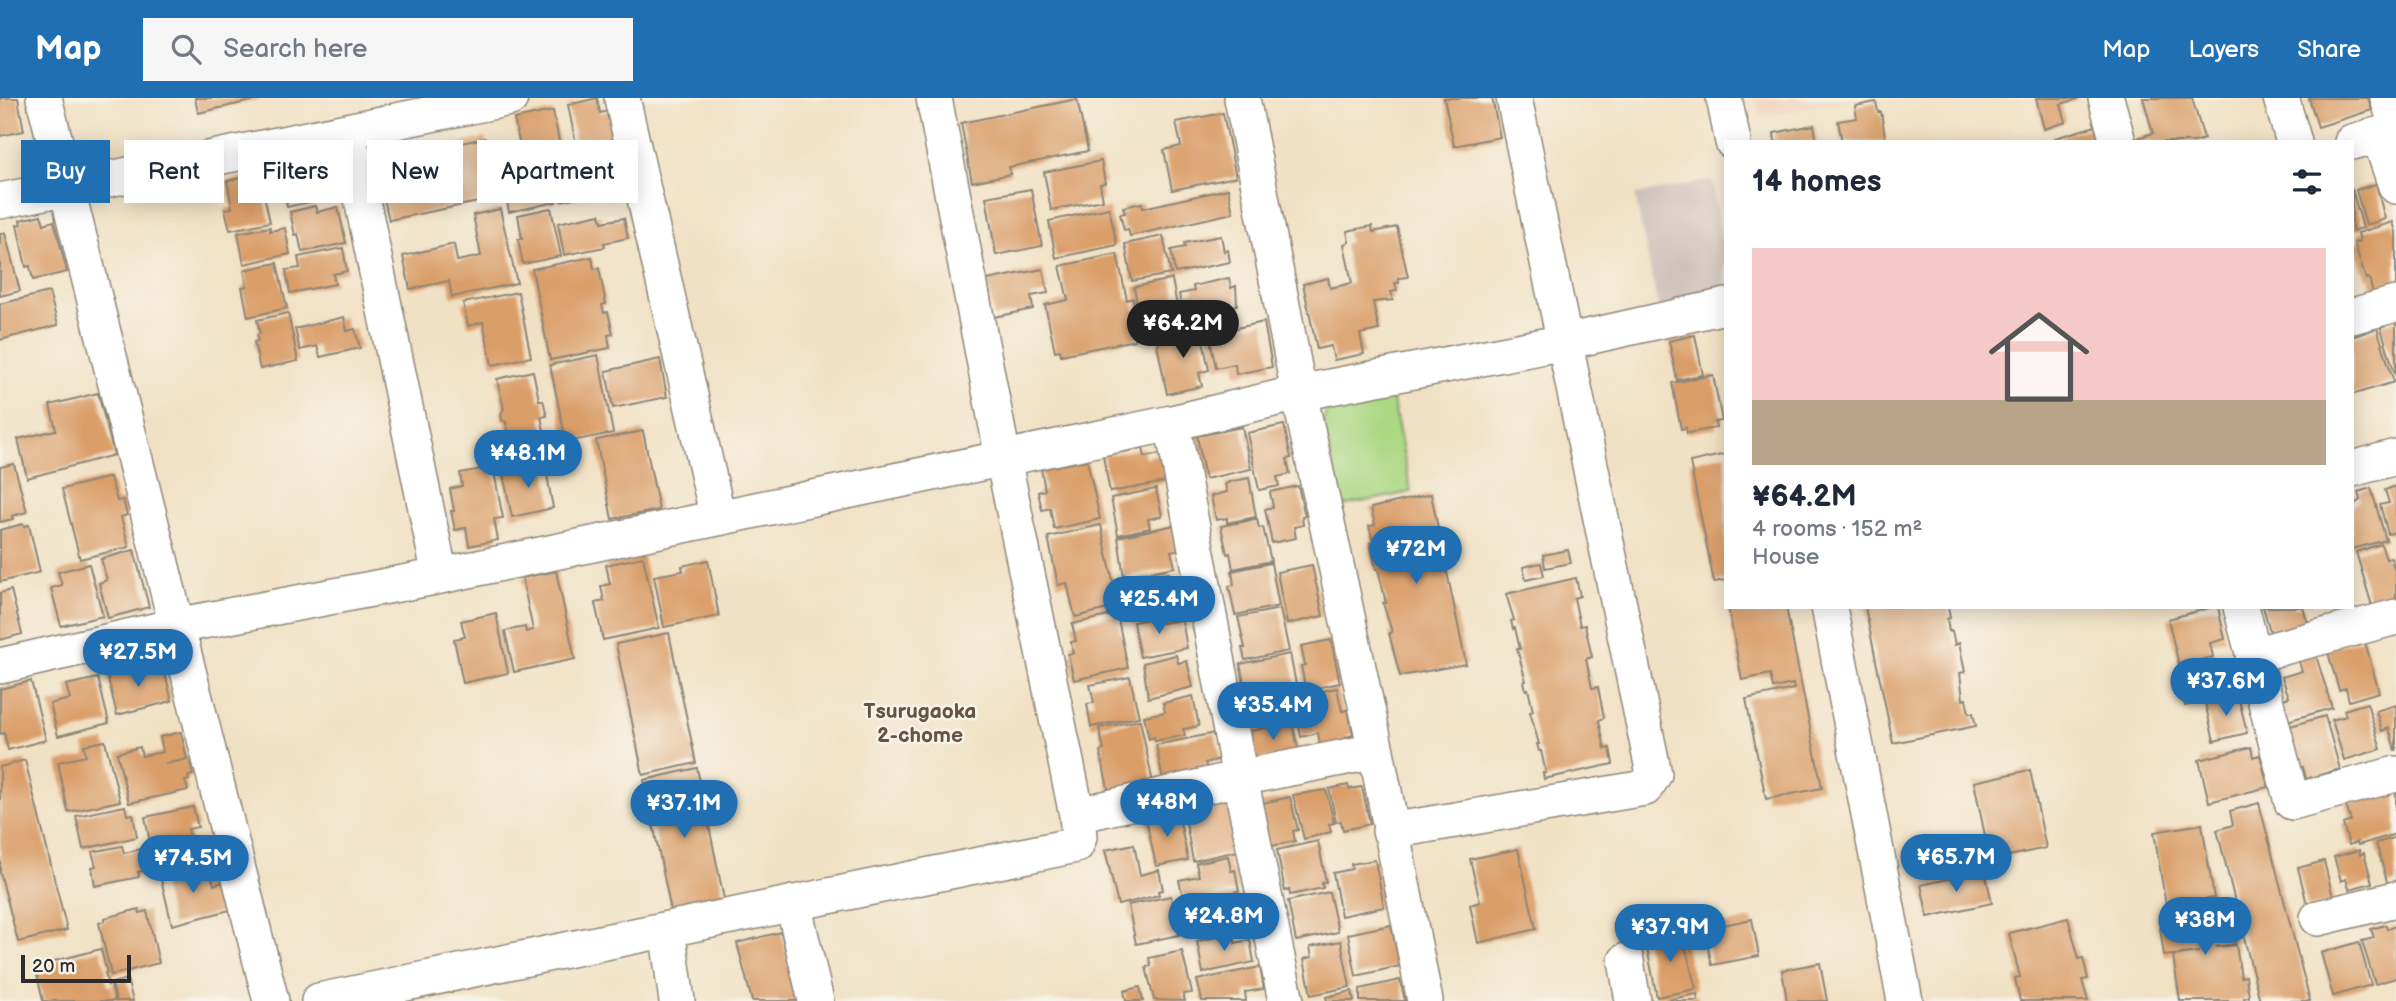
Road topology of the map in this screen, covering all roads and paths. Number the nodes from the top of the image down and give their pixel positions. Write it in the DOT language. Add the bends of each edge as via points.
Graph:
graph roads {
  1 [pos="44,98"];
  2 [pos="510,98"];
  3 [pos="622,98"];
  4 [pos="934,98"];
  5 [pos="1242,98"];
  6 [pos="1514,98"];
  7 [pos="1724,98"];
  8 [pos="2106,98"];
  9 [pos="2281,98"];
  10 [pos="2388,98"];
  11 [pos="348,132"];
  12 [pos="2381,133"];
  13 [pos="55,140"];
  14 [pos="1733,140"];
  15 [pos="2117,140"];
  16 [pos="2293,140"];
  17 [pos="110,180"];
  18 [pos="2396,186"];
  19 [pos="21,197"];
  20 [pos="0,201"];
  21 [pos="72,203"];
  22 [pos="2396,304"];
  23 [pos="1724,306"];
  24 [pos="2354,315"];
  25 [pos="1565,342"];
  26 [pos="1299,393"];
  27 [pos="1172,423"];
  28 [pos="2396,457"];
  29 [pos="1003,458"];
  30 [pos="2354,469"];
  31 [pos="718,518"];
  32 [pos="440,576"];
  33 [pos="1829,609"];
  34 [pos="2242,609"];
  35 [pos="2396,617"];
  36 [pos="176,626"];
  37 [pos="2253,655"];
  38 [pos="0,666"];
  39 [pos="1376,751"];
  40 [pos="2396,774"];
  41 [pos="1240,778"];
  42 [pos="1077,815"];
  43 [pos="1390,831"];
  44 [pos="2396,899"];
  45 [pos="793,903"];
  46 [pos="2318,918"];
  47 [pos="667,929"];
  48 [pos="1626,961"];
  49 [pos="271,1001"];
  50 [pos="319,1001"];
  51 [pos="677,1001"];
  52 [pos="816,1001"];
  53 [pos="1286,1001"];
  54 [pos="1425,1001"];
  55 [pos="1633,1001"];
  56 [pos="1905,1001"];
  1 -- 13 [label="street"];
  2 -- 11 [label="street"];
  3 -- 31 [label="street"];
  4 -- 29 [label="street"];
  5 -- 26 [label="street"];
  6 -- 25 [label="street"];
  7 -- 14 [label="street"];
  8 -- 15 [label="street"];
  9 -- 16 [label="street"];
  10 -- 12 [label="street"];
  11 -- 17 [label="street"];
  11 -- 32 [label="street"];
  12 -- 18 [label="street"];
  19 -- 20 [label="street"];
  21 -- 36 [label="street"];
  22 -- 24 [label="street"];
  23 -- 25 [label="street"];
  25 -- 26 [label="street"];
  25 -- 43 [label="street" via="1654,774 1645,788"];
  26 -- 27 [label="street"];
  26 -- 39 [label="street"];
  27 -- 29 [label="street"];
  27 -- 41 [label="street"];
  28 -- 30 [label="street"];
  29 -- 31 [label="street"];
  29 -- 42 [label="street"];
  31 -- 32 [label="street"];
  32 -- 36 [label="street"];
  33 -- 56 [label="street"];
  34 -- 37 [label="street"];
  35 -- 37 [label="street"];
  36 -- 38 [label="street"];
  36 -- 49 [label="street"];
  37 -- 40 [label="street" via="2292,802"];
  39 -- 41 [label="street"];
  39 -- 43 [label="street"];
  41 -- 42 [label="street"];
  41 -- 53 [label="street"];
  42 -- 45 [label="street" via="1076,845"];
  43 -- 54 [label="street"];
  44 -- 46 [label="street"];
  45 -- 47 [label="street"];
  45 -- 52 [label="street"];
  47 -- 50 [label="street"];
  47 -- 51 [label="street"];
  48 -- 55 [label="street"];
}
